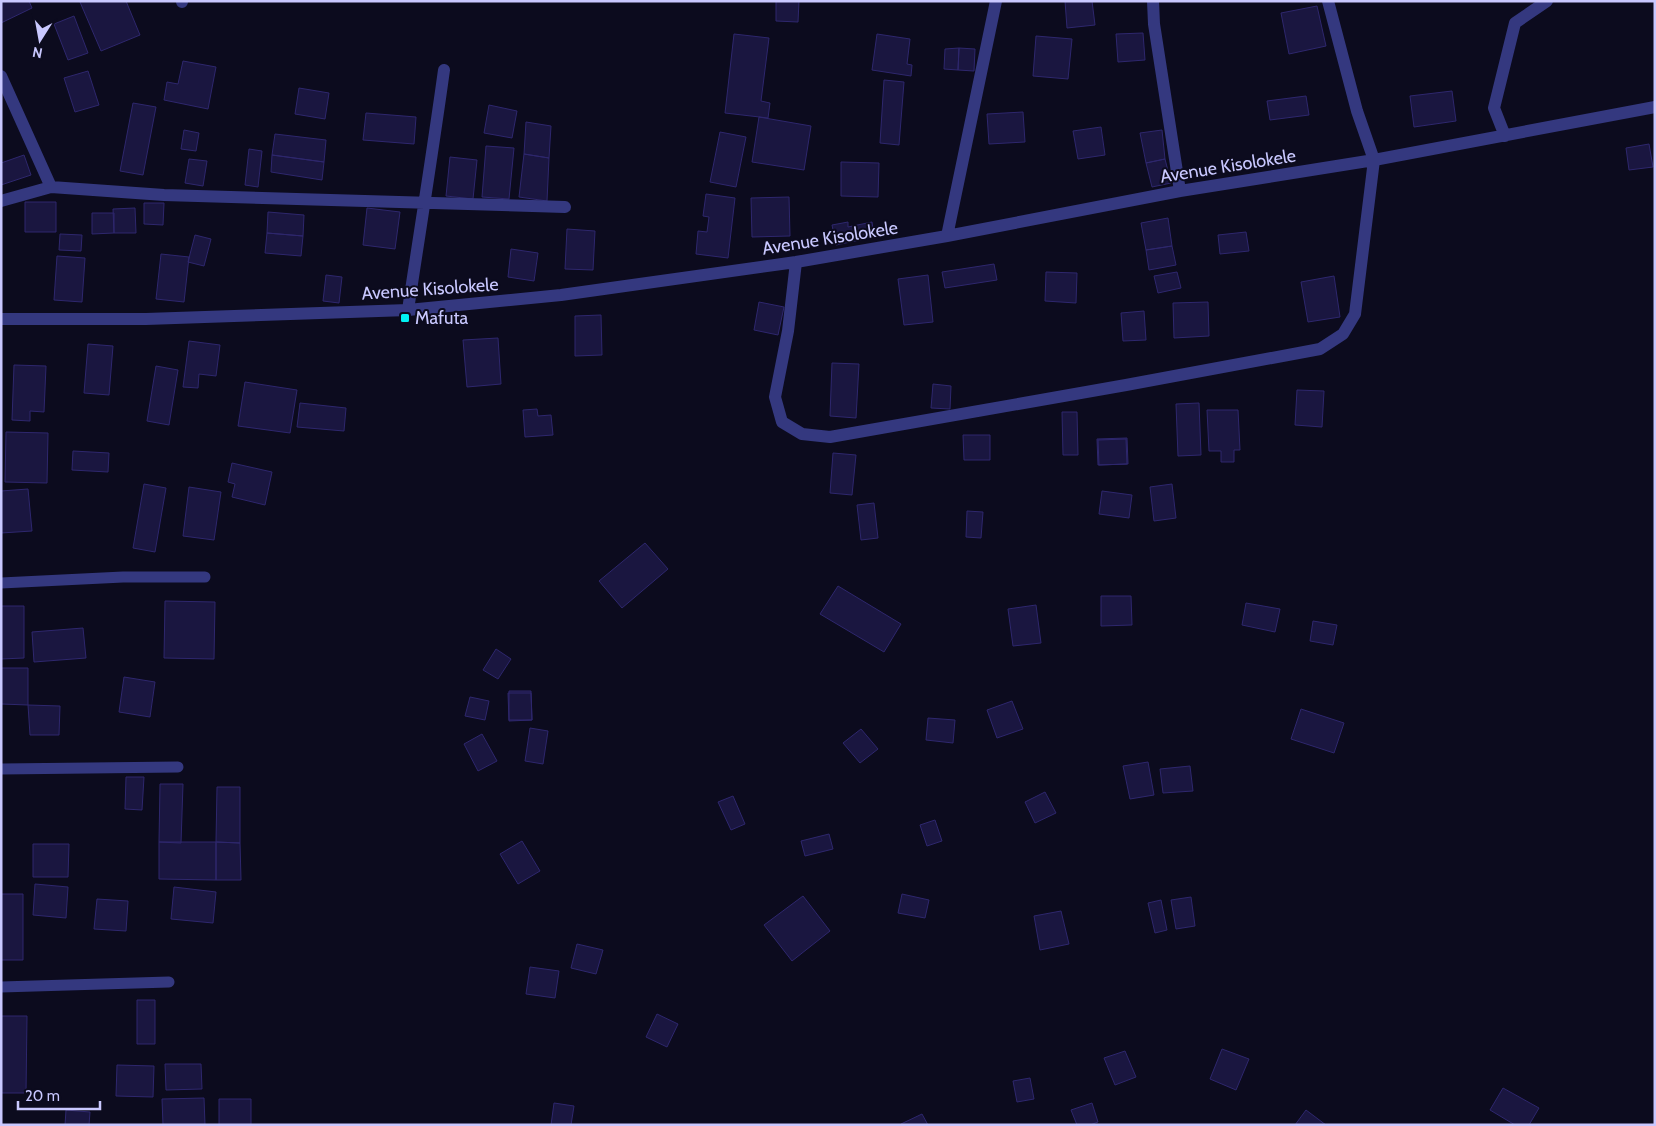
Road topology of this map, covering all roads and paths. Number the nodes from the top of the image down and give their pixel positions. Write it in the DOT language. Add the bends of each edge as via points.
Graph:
graph roads {
  1 [pos="996,1"];
  2 [pos="1153,1"];
  3 [pos="1328,1"];
  4 [pos="1547,1"];
  5 [pos="444,70"];
  6 [pos="1,76"];
  7 [pos="1655,108"];
  8 [pos="1505,136"];
  9 [pos="1374,160"];
  10 [pos="51,186"];
  11 [pos="1180,191"];
  12 [pos="1,201"];
  13 [pos="424,203"];
  14 [pos="565,207"];
  15 [pos="947,236"];
  16 [pos="796,262"];
  17 [pos="408,310"];
  18 [pos="1,319"];
  19 [pos="206,577"];
  20 [pos="1,583"];
  21 [pos="178,767"];
  22 [pos="1,769"];
  23 [pos="169,982"];
  24 [pos="1,988"];
  1 -- 15 [label="street"];
  2 -- 11 [label="street"];
  3 -- 9 [label="street"];
  4 -- 8 [label="street" via="1515,23 1494,108"];
  5 -- 13 [label="street"];
  6 -- 10 [label="street"];
  7 -- 8 [label="street, Avenue Kisolokele"];
  8 -- 9 [label="street, Avenue Kisolokele"];
  9 -- 11 [label="street, Avenue Kisolokele"];
  9 -- 16 [label="street" via="1355,314 1343,334 1320,349 1126,385 830,437 802,434 782,422 775,397 788,331"];
  10 -- 12 [label="street"];
  10 -- 13 [label="street" via="164,195"];
  11 -- 15 [label="street, Avenue Kisolokele"];
  13 -- 14 [label="street"];
  13 -- 17 [label="street"];
  15 -- 16 [label="street, Avenue Kisolokele"];
  16 -- 17 [label="street, Avenue Kisolokele" via="561,295"];
  17 -- 18 [label="street, Avenue Kisolokele" via="146,319"];
  19 -- 20 [label="lane"];
  21 -- 22 [label="lane"];
  23 -- 24 [label="lane"];
}
